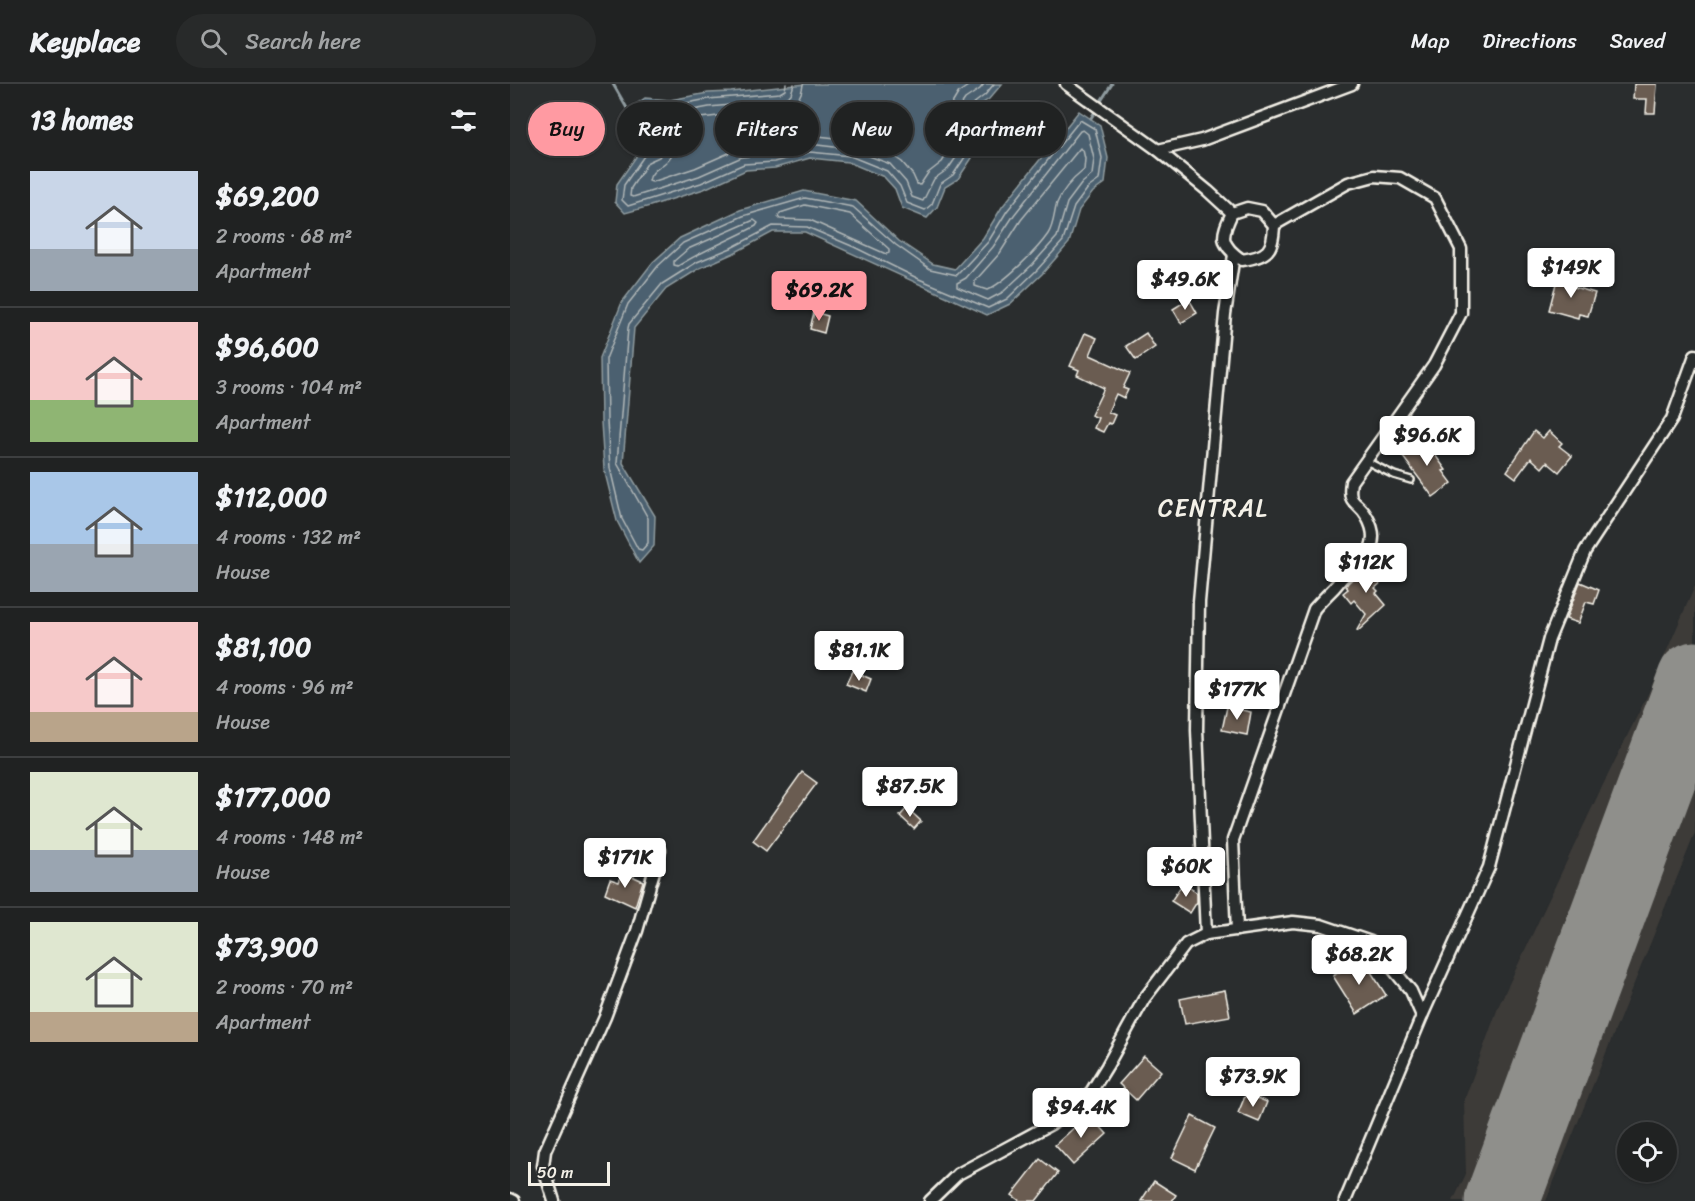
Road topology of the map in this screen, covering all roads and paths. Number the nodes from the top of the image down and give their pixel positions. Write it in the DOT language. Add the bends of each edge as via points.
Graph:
graph roads {
  1 [pos="1066,84"];
  2 [pos="1352,84"];
  3 [pos="1158,150"];
  4 [pos="1232,213"];
  5 [pos="1274,225"];
  6 [pos="1234,255"];
  7 [pos="1695,355"];
  8 [pos="1366,460"];
  9 [pos="1412,480"];
  10 [pos="660,850"];
  11 [pos="1237,930"];
  12 [pos="1206,934"];
  13 [pos="1422,1016"];
  14 [pos="510,1199"];
  15 [pos="514,1201"];
  16 [pos="554,1201"];
  17 [pos="930,1201"];
  18 [pos="1345,1201"];
  1 -- 3 [label="street"];
  2 -- 3 [label="street" via="1202,140"];
  3 -- 4 [label="street"];
  4 -- 5 [label="street" via="1247,208 1262,211"];
  4 -- 6 [label="street" via="1223,231 1226,247"];
  5 -- 6 [label="street" via="1273,243 1261,257 1242,260"];
  5 -- 8 [label="street" via="1348,183 1374,176 1400,178 1435,198 1461,249 1461,313 1434,365"];
  6 -- 12 [label="street" via="1199,602 1197,730"];
  7 -- 13 [label="street" via="1672,419 1585,551 1549,639 1489,867"];
  8 -- 9 [label="lane"];
  8 -- 11 [label="street" via="1351,482 1349,493 1366,515 1373,543 1368,555 1314,609 1233,840"];
  10 -- 16 [label="street" via="637,931 605,1017 545,1151 543,1166"];
  11 -- 12 [label="street"];
  11 -- 13 [label="street" via="1293,922 1320,925 1371,942 1411,991"];
  12 -- 17 [label="street" via="1186,944 1158,979 1090,1092 1051,1124 958,1174"];
  13 -- 18 [label="street"];
  14 -- 15 [label="street"];
}
